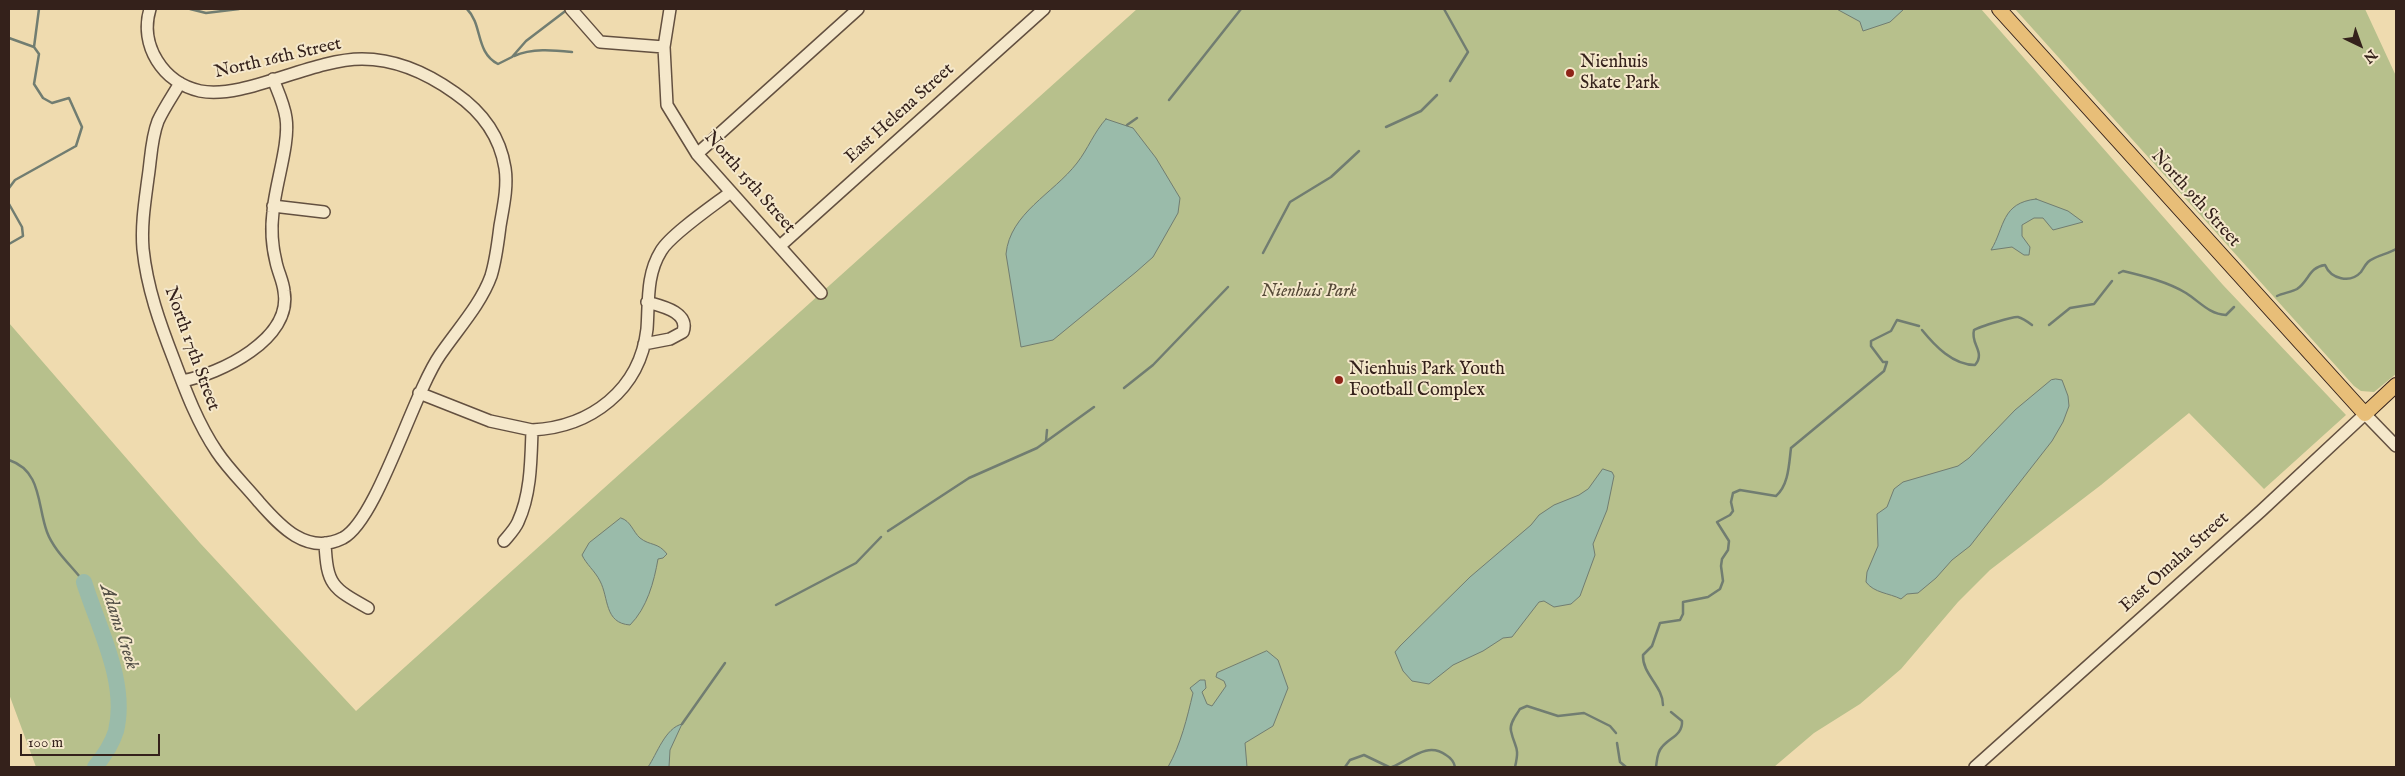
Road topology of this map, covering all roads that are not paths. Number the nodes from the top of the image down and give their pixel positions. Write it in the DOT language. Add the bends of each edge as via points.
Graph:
graph roads {
  1 [pos="150,9"];
  2 [pos="571,9"];
  3 [pos="670,9"];
  4 [pos="858,9"];
  5 [pos="1044,9"];
  6 [pos="1999,9"];
  7 [pos="664,47"];
  8 [pos="273,79"];
  9 [pos="180,83"];
  10 [pos="697,154"];
  11 [pos="730,192"];
  12 [pos="273,206"];
  13 [pos="324,212"];
  14 [pos="780,246"];
  15 [pos="821,292"];
  16 [pos="647,302"];
  17 [pos="644,344"];
  18 [pos="182,380"];
  19 [pos="2396,385"];
  20 [pos="418,393"];
  21 [pos="2365,414"];
  22 [pos="532,430"];
  23 [pos="2396,446"];
  24 [pos="504,540"];
  25 [pos="325,543"];
  26 [pos="368,608"];
  27 [pos="1975,767"];
  1 -- 9 [label="street, North 16th Street" via="148,42 160,67"];
  2 -- 7 [label="street" via="600,42"];
  3 -- 7 [label="street, North 15th Street"];
  4 -- 10 [label="street"];
  5 -- 14 [label="street, East Helena Street"];
  6 -- 21 [label="main road, North 9th Street"];
  7 -- 10 [label="street, North 15th Street" via="667,105"];
  8 -- 9 [label="street, North 16th Street" via="216,92"];
  8 -- 12 [label="street" via="287,120"];
  8 -- 20 [label="street, North 16th Street" via="321,64 361,59 396,63 432,76 467,101 485,119 498,144 506,170 504,201 490,278"];
  9 -- 18 [label="street, North 17th Street" via="159,120 152,142 143,217 143,248 150,292"];
  10 -- 11 [label="street, North 15th Street"];
  11 -- 14 [label="street, North 15th Street"];
  11 -- 16 [label="street" via="661,250 651,274"];
  12 -- 13 [label="street"];
  12 -- 18 [label="street" via="272,234 285,292 284,309 275,329 243,357 198,378"];
  14 -- 15 [label="street, North 15th Street"];
  16 -- 17 [label="street"];
  16 -- 17 [label="street" via="677,314 685,327 683,332 670,339"];
  17 -- 22 [label="street" via="626,385 605,404 580,421 554,429"];
  18 -- 25 [label="street, North 17th Street" via="202,428 218,454 277,523 302,540"];
  19 -- 21 [label="main road, East Omaha Street"];
  20 -- 22 [label="street" via="490,421"];
  20 -- 25 [label="street" via="369,509 344,538"];
  21 -- 23 [label="street"];
  21 -- 27 [label="street, East Omaha Street"];
  22 -- 24 [label="street" via="526,499 518,523"];
  25 -- 26 [label="street" via="326,564 334,586"];
}
